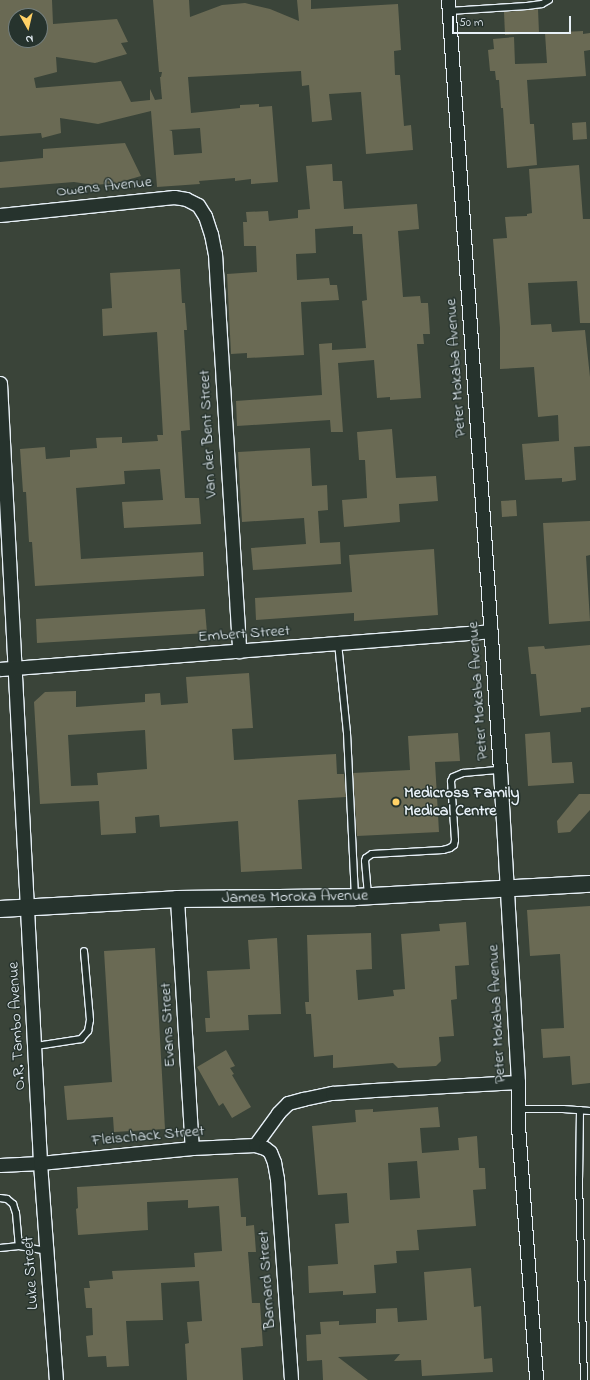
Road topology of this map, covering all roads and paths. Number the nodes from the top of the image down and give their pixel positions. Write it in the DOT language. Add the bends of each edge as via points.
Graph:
graph roads {
  1 [pos="549,0"];
  2 [pos="448,6"];
  3 [pos="0,216"];
  4 [pos="205,216"];
  5 [pos="0,383"];
  6 [pos="491,631"];
  7 [pos="338,643"];
  8 [pos="239,651"];
  9 [pos="15,668"];
  10 [pos="0,669"];
  11 [pos="500,770"];
  12 [pos="590,884"];
  13 [pos="507,889"];
  14 [pos="362,896"];
  15 [pos="177,899"];
  16 [pos="28,908"];
  17 [pos="0,909"];
  18 [pos="84,950"];
  19 [pos="36,1046"];
  20 [pos="518,1082"];
  21 [pos="518,1109"];
  22 [pos="580,1110"];
  23 [pos="590,1111"];
  24 [pos="255,1145"];
  25 [pos="192,1148"];
  26 [pos="40,1164"];
  27 [pos="0,1165"];
  28 [pos="0,1198"];
  29 [pos="19,1246"];
  30 [pos="0,1248"];
  31 [pos="47,1251"];
  32 [pos="56,1380"];
  33 [pos="291,1380"];
  34 [pos="536,1380"];
  35 [pos="584,1380"];
  1 -- 2 [label="lane" via="542,4 527,6"];
  2 -- 6 [label="street, Peter Mokaba Avenue"];
  3 -- 4 [label="street, Owens Avenue" via="174,197 186,199 198,206"];
  4 -- 8 [label="street, Van der Bent Street" via="212,234 214,254"];
  5 -- 9 [label="street, O.R. Tambo Avenue"];
  6 -- 7 [label="street, Embert Street"];
  6 -- 11 [label="street, Peter Mokaba Avenue"];
  7 -- 8 [label="street, Embert Street"];
  7 -- 14 [label="lane"];
  8 -- 9 [label="street, Embert Street"];
  9 -- 10 [label="street, Embert Street"];
  9 -- 16 [label="street, O.R. Tambo Avenue"];
  11 -- 13 [label="street, Peter Mokaba Avenue"];
  11 -- 14 [label="lane" via="463,773 453,777 451,781 454,845 443,850 372,854 364,861"];
  12 -- 13 [label="street, James Moroka Avenue"];
  13 -- 14 [label="street, James Moroka Avenue"];
  13 -- 20 [label="street, Peter Mokaba Avenue"];
  14 -- 15 [label="street, James Moroka Avenue"];
  15 -- 16 [label="street, James Moroka Avenue"];
  15 -- 25 [label="street, Evans Street"];
  16 -- 17 [label="street, James Moroka Avenue"];
  16 -- 19 [label="street, O.R. Tambo Avenue"];
  18 -- 19 [label="lane" via="90,1020 88,1031 82,1040"];
  19 -- 26 [label="street, O.R. Tambo Avenue"];
  20 -- 21 [label="street, Peter Mokaba Avenue"];
  20 -- 24 [label="street" via="367,1090 303,1099 288,1103"];
  21 -- 22 [label="lane"];
  21 -- 34 [label="street, Peter Mokaba Avenue"];
  22 -- 23 [label="lane"];
  22 -- 35 [label="lane" via="579,1178"];
  24 -- 25 [label="street, Fleischack Street"];
  24 -- 33 [label="street, Barnard Street" via="270,1152 277,1178"];
  25 -- 26 [label="street, Fleischack Street"];
  26 -- 27 [label="street, Fleischack Street"];
  26 -- 31 [label="street, Luke Street"];
  28 -- 29 [label="lane" via="7,1199 13,1204"];
  29 -- 30 [label="lane"];
  29 -- 31 [label="lane"];
  31 -- 32 [label="street, Luke Street"];
}
